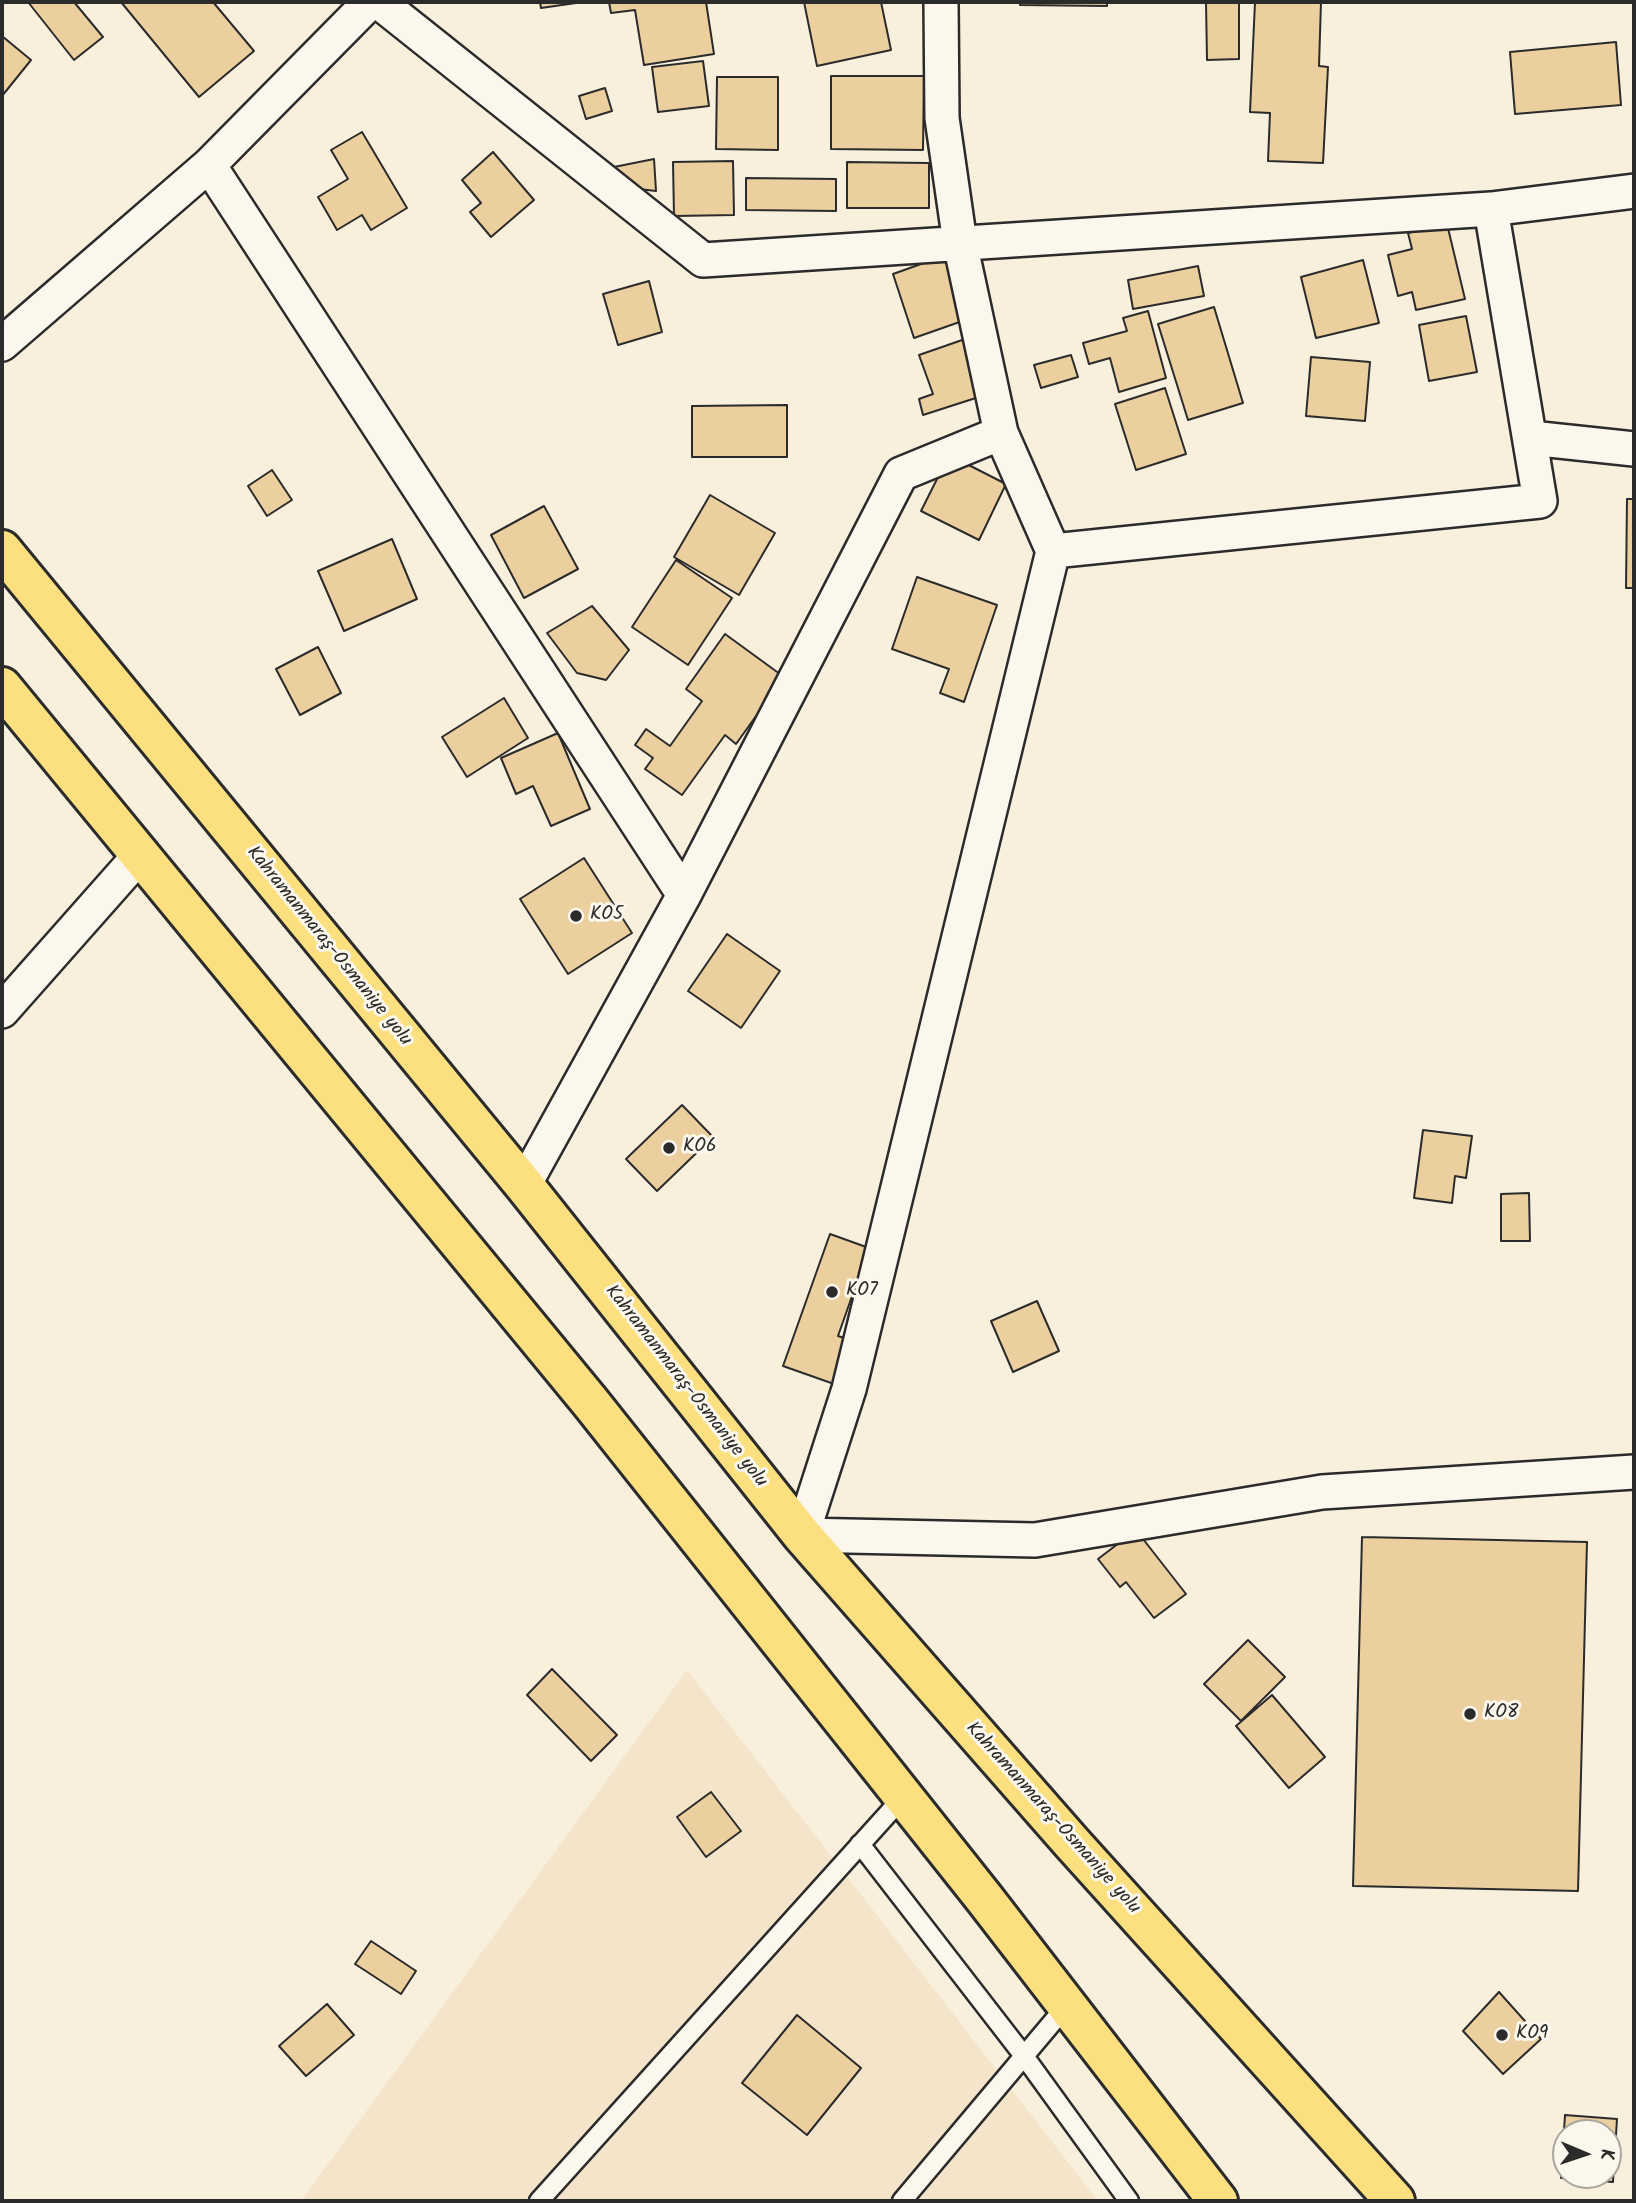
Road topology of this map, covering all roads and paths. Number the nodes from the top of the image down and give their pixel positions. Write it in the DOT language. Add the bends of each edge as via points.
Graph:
graph roads {
  1 [pos="370,2"];
  2 [pos="379,2"];
  3 [pos="941,2"];
  4 [pos="209,165"];
  5 [pos="1634,191"];
  6 [pos="1491,209"];
  7 [pos="960,243"];
  8 [pos="2,344"];
  9 [pos="1001,433"];
  10 [pos="1531,438"];
  11 [pos="1634,449"];
  12 [pos="2,550"];
  13 [pos="1053,551"];
  14 [pos="2,687"];
  15 [pos="141,855"];
  16 [pos="684,895"];
  17 [pos="2,1011"];
  18 [pos="524,1185"];
  19 [pos="1634,1472"];
  20 [pos="802,1535"];
  21 [pos="904,1796"];
  22 [pos="860,1844"];
  23 [pos="1067,2005"];
  24 [pos="1024,2056"];
  25 [pos="539,2201"];
  26 [pos="902,2201"];
  27 [pos="1129,2201"];
  28 [pos="1218,2201"];
  29 [pos="1395,2201"];
  1 -- 4 [label="street"];
  2 -- 7 [label="street" via="703,260"];
  3 -- 7 [label="street" via="942,118"];
  4 -- 8 [label="street"];
  4 -- 16 [label="street"];
  5 -- 6 [label="street"];
  6 -- 7 [label="street"];
  6 -- 10 [label="street"];
  7 -- 9 [label="street"];
  9 -- 13 [label="street"];
  9 -- 16 [label="street" via="901,474"];
  10 -- 11 [label="street"];
  10 -- 13 [label="street" via="1540,501"];
  12 -- 18 [label="highway, Kahramanmaraş-Osmaniye yolu"];
  13 -- 20 [label="street" via="849,1389"];
  14 -- 15 [label="highway"];
  15 -- 17 [label="street"];
  15 -- 21 [label="highway" via="591,1403"];
  16 -- 18 [label="street"];
  18 -- 20 [label="highway, Kahramanmaraş-Osmaniye yolu"];
  19 -- 20 [label="street" via="1322,1492 1035,1540"];
  20 -- 29 [label="highway, Kahramanmaraş-Osmaniye yolu"];
  21 -- 22 [label="lane"];
  21 -- 23 [label="highway"];
  22 -- 24 [label="lane"];
  22 -- 25 [label="lane"];
  23 -- 24 [label="lane"];
  23 -- 28 [label="highway"];
  24 -- 26 [label="lane"];
  24 -- 27 [label="lane"];
}
